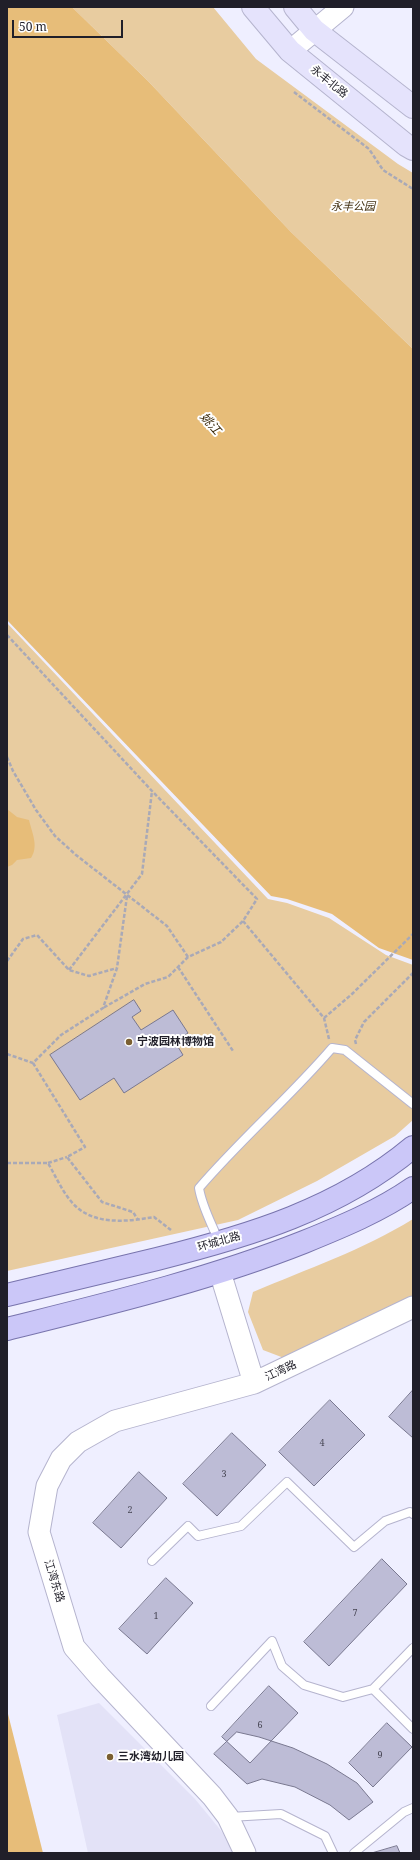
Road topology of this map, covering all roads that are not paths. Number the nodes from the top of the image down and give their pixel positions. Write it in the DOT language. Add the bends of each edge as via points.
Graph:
graph roads {
  1 [pos="253,7"];
  2 [pos="295,7"];
  3 [pos="343,7"];
  4 [pos="314,30"];
  5 [pos="290,51"];
  6 [pos="413,107"];
  7 [pos="413,149"];
  8 [pos="413,1104"];
  9 [pos="413,1147"];
  10 [pos="413,1188"];
  11 [pos="220,1243"];
  12 [pos="220,1272"];
  13 [pos="7,1295"];
  14 [pos="413,1307"];
  15 [pos="7,1329"];
  16 [pos="254,1384"];
  17 [pos="413,1514"];
  18 [pos="152,1561"];
  19 [pos="413,1648"];
  20 [pos="373,1689"];
  21 [pos="210,1706"];
  22 [pos="413,1729"];
  23 [pos="413,1808"];
  24 [pos="228,1817"];
  25 [pos="245,1853"];
  26 [pos="334,1853"];
  27 [pos="354,1853"];
  1 -- 5 [label="main road, 永丰北路"];
  2 -- 4 [label="main road"];
  3 -- 4 [label="street"];
  4 -- 5 [label="street"];
  4 -- 6 [label="main road"];
  5 -- 7 [label="main road, 永丰北路"];
  8 -- 11 [label="lane" via="345,1050 332,1048 199,1188 201,1201"];
  9 -- 11 [label="main road, 环城北路" via="391,1165 300,1215"];
  10 -- 12 [label="main road" via="329,1232"];
  11 -- 13 [label="main road, 环城北路"];
  12 -- 15 [label="main road"];
  12 -- 16 [label="street, 江湾路"];
  14 -- 16 [label="street, 江湾路"];
  16 -- 24 [label="street, 江湾东路" via="115,1421 78,1442 61,1459 47,1486 40,1532 74,1647 212,1796"];
  17 -- 18 [label="lane" via="410,1512 385,1520 354,1546 287,1482 241,1526 198,1536 188,1526"];
  19 -- 20 [label="lane"];
  20 -- 21 [label="lane" via="343,1697 304,1685 282,1666 272,1641"];
  20 -- 22 [label="lane"];
  23 -- 27 [label="lane" via="404,1812"];
  24 -- 25 [label="street, 江湾东路"];
  24 -- 26 [label="lane" via="281,1814 325,1836"];
}
